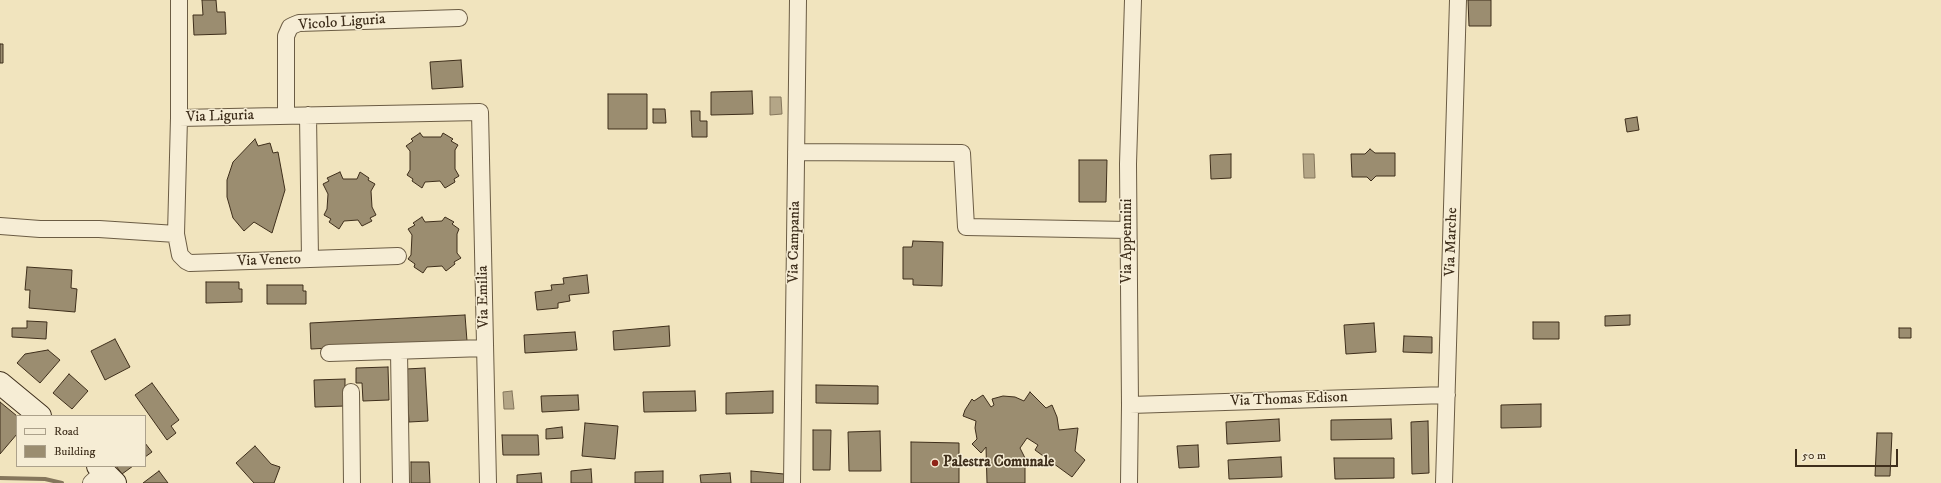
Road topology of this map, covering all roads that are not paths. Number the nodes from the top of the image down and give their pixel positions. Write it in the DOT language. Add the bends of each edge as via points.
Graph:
graph roads {
  1 [pos="179,0"];
  2 [pos="798,0"];
  3 [pos="1133,0"];
  4 [pos="1458,0"];
  5 [pos="459,18"];
  6 [pos="480,112"];
  7 [pos="308,115"];
  8 [pos="286,116"];
  9 [pos="179,118"];
  10 [pos="796,152"];
  11 [pos="0,226"];
  12 [pos="1128,230"];
  13 [pos="176,234"];
  14 [pos="398,256"];
  15 [pos="310,259"];
  16 [pos="485,348"];
  17 [pos="399,350"];
  18 [pos="329,353"];
  19 [pos="0,383"];
  20 [pos="351,392"];
  21 [pos="1447,395"];
  22 [pos="1130,405"];
  23 [pos="39,415"];
  24 [pos="352,483"];
  25 [pos="401,483"];
  26 [pos="488,483"];
  27 [pos="792,483"];
  28 [pos="1129,483"];
  29 [pos="1444,483"];
  1 -- 9 [label="street"];
  2 -- 10 [label="street, Via Campania"];
  3 -- 12 [label="street, Via Appennini"];
  4 -- 21 [label="street, Via Marche"];
  5 -- 8 [label="street, Vicolo Liguria" via="294,24 286,36"];
  6 -- 7 [label="street, Via Liguria"];
  6 -- 16 [label="street, Via Emilia"];
  7 -- 8 [label="street, Via Liguria"];
  7 -- 15 [label="street, Via Veneto"];
  8 -- 9 [label="street, Via Liguria"];
  9 -- 13 [label="street, Via Liguria"];
  10 -- 12 [label="street" via="962,153 966,227"];
  10 -- 27 [label="street, Via Campania"];
  11 -- 13 [label="street"];
  12 -- 22 [label="street, Via Appennini"];
  13 -- 15 [label="street, Via Veneto" via="180,255 190,263"];
  14 -- 15 [label="street"];
  16 -- 17 [label="street"];
  16 -- 26 [label="street, Via Emilia"];
  17 -- 18 [label="street"];
  17 -- 25 [label="street"];
  19 -- 23 [label="main road"];
  20 -- 24 [label="street"];
  21 -- 22 [label="street, Via Thomas Edison"];
  21 -- 29 [label="street, Via Marche"];
  22 -- 28 [label="street, Via Appennini"];
}
